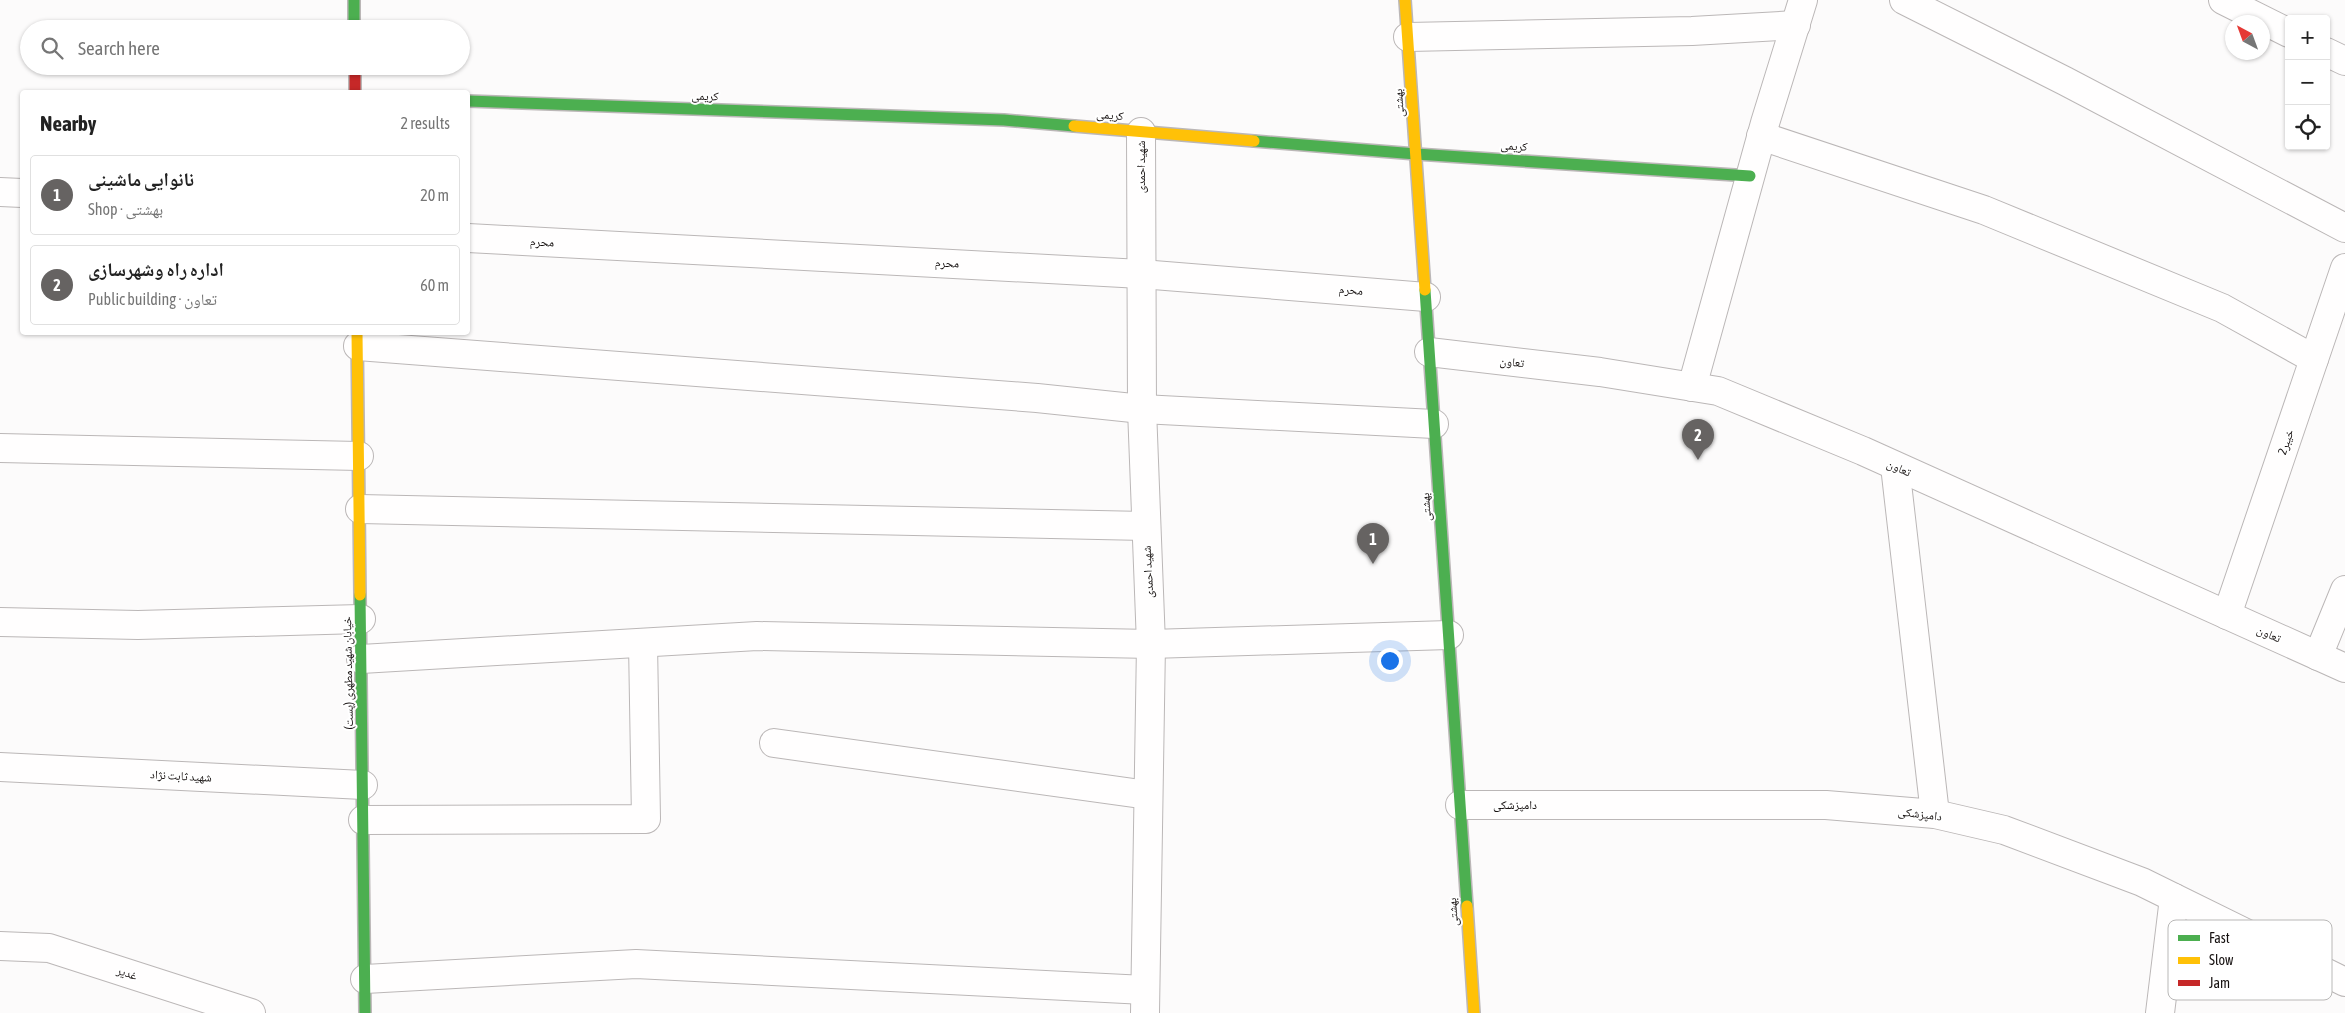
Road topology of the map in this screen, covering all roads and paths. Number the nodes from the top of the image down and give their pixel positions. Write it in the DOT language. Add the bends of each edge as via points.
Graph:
graph roads {
  1 [pos="354,0"];
  2 [pos="1405,0"];
  3 [pos="1904,0"];
  4 [pos="2223,0"];
  5 [pos="1799,12"];
  6 [pos="354,20"];
  7 [pos="2285,31"];
  8 [pos="1408,37"];
  9 [pos="2330,54"];
  10 [pos="2345,61"];
  11 [pos="355,75"];
  12 [pos="355,90"];
  13 [pos="470,101"];
  14 [pos="1141,132"];
  15 [pos="1761,136"];
  16 [pos="1416,154"];
  17 [pos="1750,176"];
  18 [pos="0,192"];
  19 [pos="20,193"];
  20 [pos="2345,228"];
  21 [pos="470,238"];
  22 [pos="2345,268"];
  23 [pos="1141,274"];
  24 [pos="1426,297"];
  25 [pos="357,339"];
  26 [pos="1429,352"];
  27 [pos="2314,360"];
  28 [pos="1692,387"];
  29 [pos="1142,409"];
  30 [pos="1434,424"];
  31 [pos="0,448"];
  32 [pos="359,456"];
  33 [pos="1895,466"];
  34 [pos="360,509"];
  35 [pos="1145,526"];
  36 [pos="2345,590"];
  37 [pos="2227,615"];
  38 [pos="361,619"];
  39 [pos="0,622"];
  40 [pos="1449,635"];
  41 [pos="642,643"];
  42 [pos="1151,644"];
  43 [pos="2318,656"];
  44 [pos="361,659"];
  45 [pos="2345,668"];
  46 [pos="774,743"];
  47 [pos="0,767"];
  48 [pos="363,785"];
  49 [pos="1148,795"];
  50 [pos="1460,806"];
  51 [pos="1935,814"];
  52 [pos="363,820"];
  53 [pos="2174,898"];
  54 [pos="2171,920"];
  55 [pos="2219,920"];
  56 [pos="0,946"];
  57 [pos="2168,947"];
  58 [pos="2332,976"];
  59 [pos="365,979"];
  60 [pos="2345,982"];
  61 [pos="1145,1002"];
  62 [pos="251,1013"];
  63 [pos="365,1013"];
  64 [pos="1474,1013"];
  65 [pos="2160,1013"];
  1 -- 6 [label="street"];
  2 -- 8 [label="street, بهشتی"];
  3 -- 20 [label="street"];
  4 -- 7 [label="street"];
  5 -- 8 [label="street" via="1692,31"];
  5 -- 15 [label="street"];
  8 -- 16 [label="street, بهشتی"];
  9 -- 10 [label="street"];
  11 -- 12 [label="street"];
  13 -- 14 [label="street, کریمی" via="1004,120"];
  14 -- 16 [label="street, کریمی"];
  14 -- 23 [label="street, شهید احمدی"];
  15 -- 17 [label="street"];
  15 -- 27 [label="street" via="1984,210 2222,308"];
  16 -- 17 [label="street, کریمی"];
  16 -- 24 [label="street, بهشتی"];
  17 -- 28 [label="street"];
  18 -- 19 [label="street"];
  21 -- 23 [label="street, محرم"];
  22 -- 27 [label="street, خیبر2"];
  23 -- 24 [label="street, محرم"];
  23 -- 29 [label="street, شهید احمدی"];
  24 -- 26 [label="street, بهشتی"];
  25 -- 29 [label="street"];
  25 -- 32 [label="street, خیابان شهید مطهری (پست)"];
  26 -- 28 [label="street, تعاون" via="1600,372"];
  26 -- 30 [label="street, بهشتی"];
  27 -- 37 [label="street, خیبر2"];
  28 -- 33 [label="street, تعاون" via="1718,392"];
  29 -- 30 [label="street"];
  29 -- 35 [label="street, شهید احمدی"];
  30 -- 40 [label="street, بهشتی"];
  31 -- 32 [label="street"];
  32 -- 34 [label="street, خیابان شهید مطهری (پست)"];
  33 -- 37 [label="street, تعاون"];
  33 -- 51 [label="street"];
  34 -- 35 [label="street"];
  34 -- 38 [label="street, خیابان شهید مطهری (پست)"];
  35 -- 42 [label="street, شهید احمدی"];
  36 -- 43 [label="street"];
  37 -- 43 [label="street, تعاون"];
  38 -- 39 [label="street" via="138,625"];
  38 -- 44 [label="street, خیابان شهید مطهری (پست)"];
  40 -- 42 [label="street"];
  40 -- 50 [label="street, بهشتی"];
  41 -- 42 [label="street" via="757,636"];
  41 -- 44 [label="street"];
  41 -- 52 [label="street" via="646,819"];
  42 -- 49 [label="street, شهید احمدی"];
  43 -- 45 [label="street, تعاون"];
  44 -- 48 [label="street, خیابان شهید مطهری (پست)"];
  46 -- 49 [label="street"];
  47 -- 48 [label="street, شهید ثابت نژاد"];
  48 -- 52 [label="street, خیابان شهید مطهری (پست)"];
  49 -- 61 [label="street, شهید احمدی"];
  50 -- 51 [label="street, دامپزشکی" via="1826,805"];
  50 -- 64 [label="street, بهشتی"];
  51 -- 53 [label="street, دامپزشکی" via="2004,830 2142,882"];
  52 -- 59 [label="street, خیابان شهید مطهری (پست)"];
  53 -- 54 [label="street"];
  53 -- 55 [label="street, دامپزشکی"];
  56 -- 62 [label="street, غدیر" via="49,948"];
  57 -- 65 [label="street"];
  58 -- 60 [label="street, دامپزشکی"];
  59 -- 61 [label="street" via="636,964"];
  59 -- 63 [label="street, خیابان شهید مطهری (پست)"];
}
